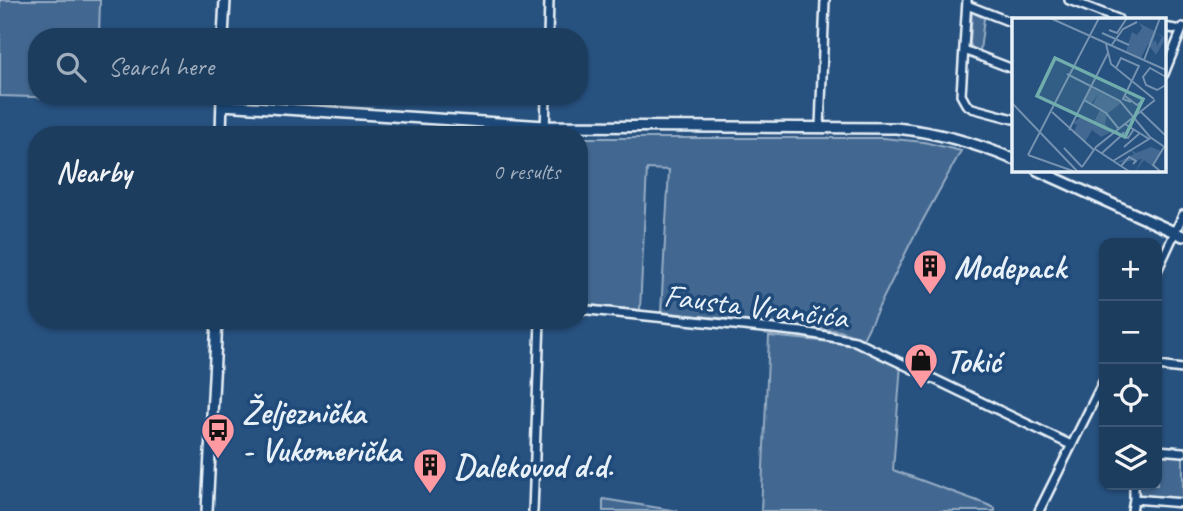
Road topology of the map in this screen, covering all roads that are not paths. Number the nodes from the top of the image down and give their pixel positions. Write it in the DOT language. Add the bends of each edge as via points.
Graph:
graph roads {
  1 [pos="225,0"];
  2 [pos="549,0"];
  3 [pos="825,0"];
  4 [pos="1069,0"];
  5 [pos="967,3"];
  6 [pos="1115,18"];
  7 [pos="1012,23"];
  8 [pos="223,28"];
  9 [pos="548,28"];
  10 [pos="1182,29"];
  11 [pos="964,50"];
  12 [pos="1012,69"];
  13 [pos="1166,69"];
  14 [pos="222,105"];
  15 [pos="267,105"];
  16 [pos="546,105"];
  17 [pos="1012,119"];
  18 [pos="221,126"];
  19 [pos="500,126"];
  20 [pos="545,126"];
  21 [pos="820,127"];
  22 [pos="588,130"];
  23 [pos="1012,159"];
  24 [pos="1041,172"];
  25 [pos="1183,215"];
  26 [pos="1179,234"];
  27 [pos="1162,263"];
  28 [pos="588,310"];
  29 [pos="217,329"];
  30 [pos="540,329"];
  31 [pos="1162,367"];
  32 [pos="1183,369"];
  33 [pos="1099,390"];
  34 [pos="1071,445"];
  35 [pos="1162,450"];
  36 [pos="1183,452"];
  37 [pos="1134,490"];
  38 [pos="1134,499"];
  39 [pos="1183,503"];
  40 [pos="207,511"];
  41 [pos="534,511"];
  42 [pos="1039,511"];
  43 [pos="1132,511"];
  1 -- 8 [label="main road"];
  2 -- 9 [label="street"];
  3 -- 21 [label="street"];
  4 -- 6 [label="street"];
  5 -- 7 [label="street"];
  5 -- 11 [label="street"];
  10 -- 13 [label="street"];
  11 -- 12 [label="street"];
  11 -- 17 [label="street" via="964,102"];
  14 -- 18 [label="main road"];
  15 -- 19 [label="main road"];
  16 -- 20 [label="street"];
  21 -- 22 [label="main road"];
  21 -- 23 [label="main road" via="926,131"];
  24 -- 26 [label="main road"];
  25 -- 26 [label="street"];
  26 -- 27 [label="street"];
  28 -- 34 [label="street, Fausta Vrančića" via="855,341"];
  29 -- 40 [label="main road"];
  30 -- 41 [label="street"];
  31 -- 32 [label="street"];
  33 -- 34 [label="street"];
  34 -- 42 [label="street"];
  35 -- 36 [label="street"];
  37 -- 38 [label="street"];
  38 -- 39 [label="street"];
  38 -- 43 [label="street"];
}
